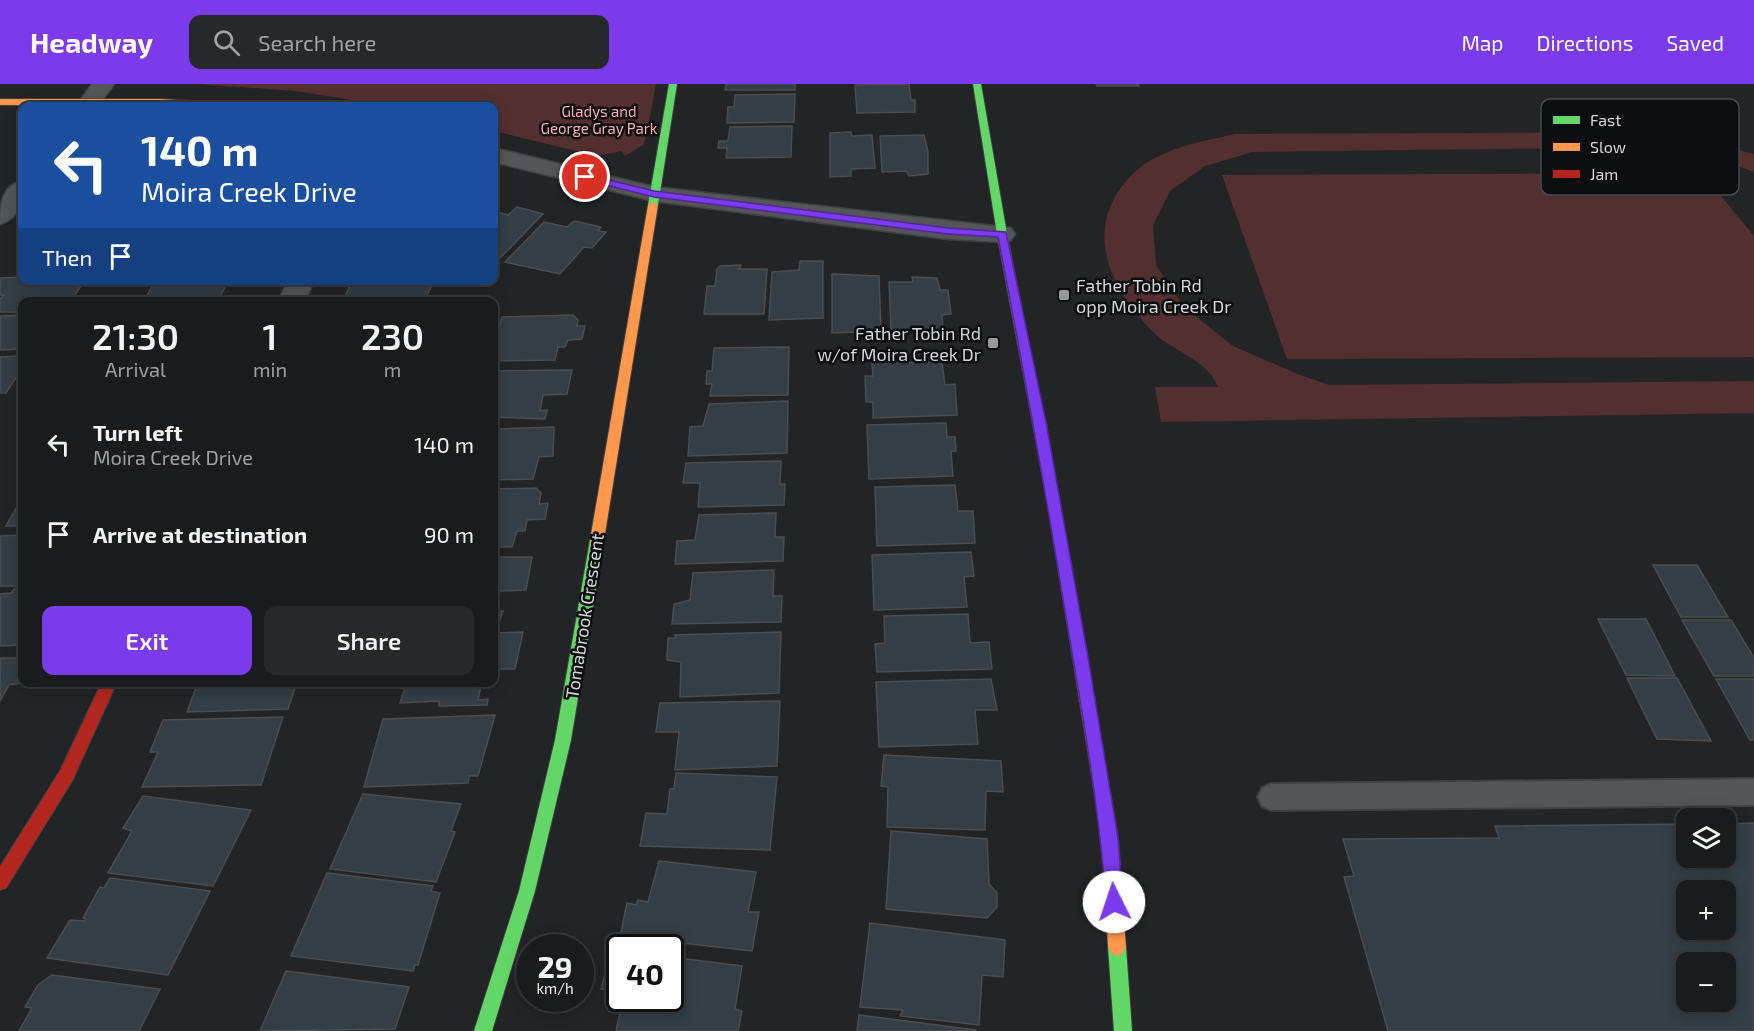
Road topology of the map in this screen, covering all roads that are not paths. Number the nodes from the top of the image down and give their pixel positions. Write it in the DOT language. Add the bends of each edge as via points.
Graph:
graph roads {
  1 [pos="104,84"];
  2 [pos="673,84"];
  3 [pos="977,84"];
  4 [pos="0,102"];
  5 [pos="18,102"];
  6 [pos="90,102"];
  7 [pos="498,156"];
  8 [pos="18,193"];
  9 [pos="654,194"];
  10 [pos="0,216"];
  11 [pos="1002,234"];
  12 [pos="108,687"];
  13 [pos="1754,792"];
  14 [pos="1271,797"];
  15 [pos="0,882"];
  16 [pos="483,1031"];
  17 [pos="1123,1031"];
  1 -- 6 [label="street"];
  2 -- 9 [label="street, Tomabrook Crescent"];
  3 -- 11 [label="street"];
  4 -- 5 [label="street"];
  7 -- 9 [label="street"];
  8 -- 10 [label="street"];
  9 -- 11 [label="street" via="936,230"];
  9 -- 16 [label="street, Tomabrook Crescent" via="563,740 527,891"];
  11 -- 17 [label="street" via="1042,434 1110,838"];
  12 -- 15 [label="street" via="66,776"];
  13 -- 14 [label="lane"];
}
